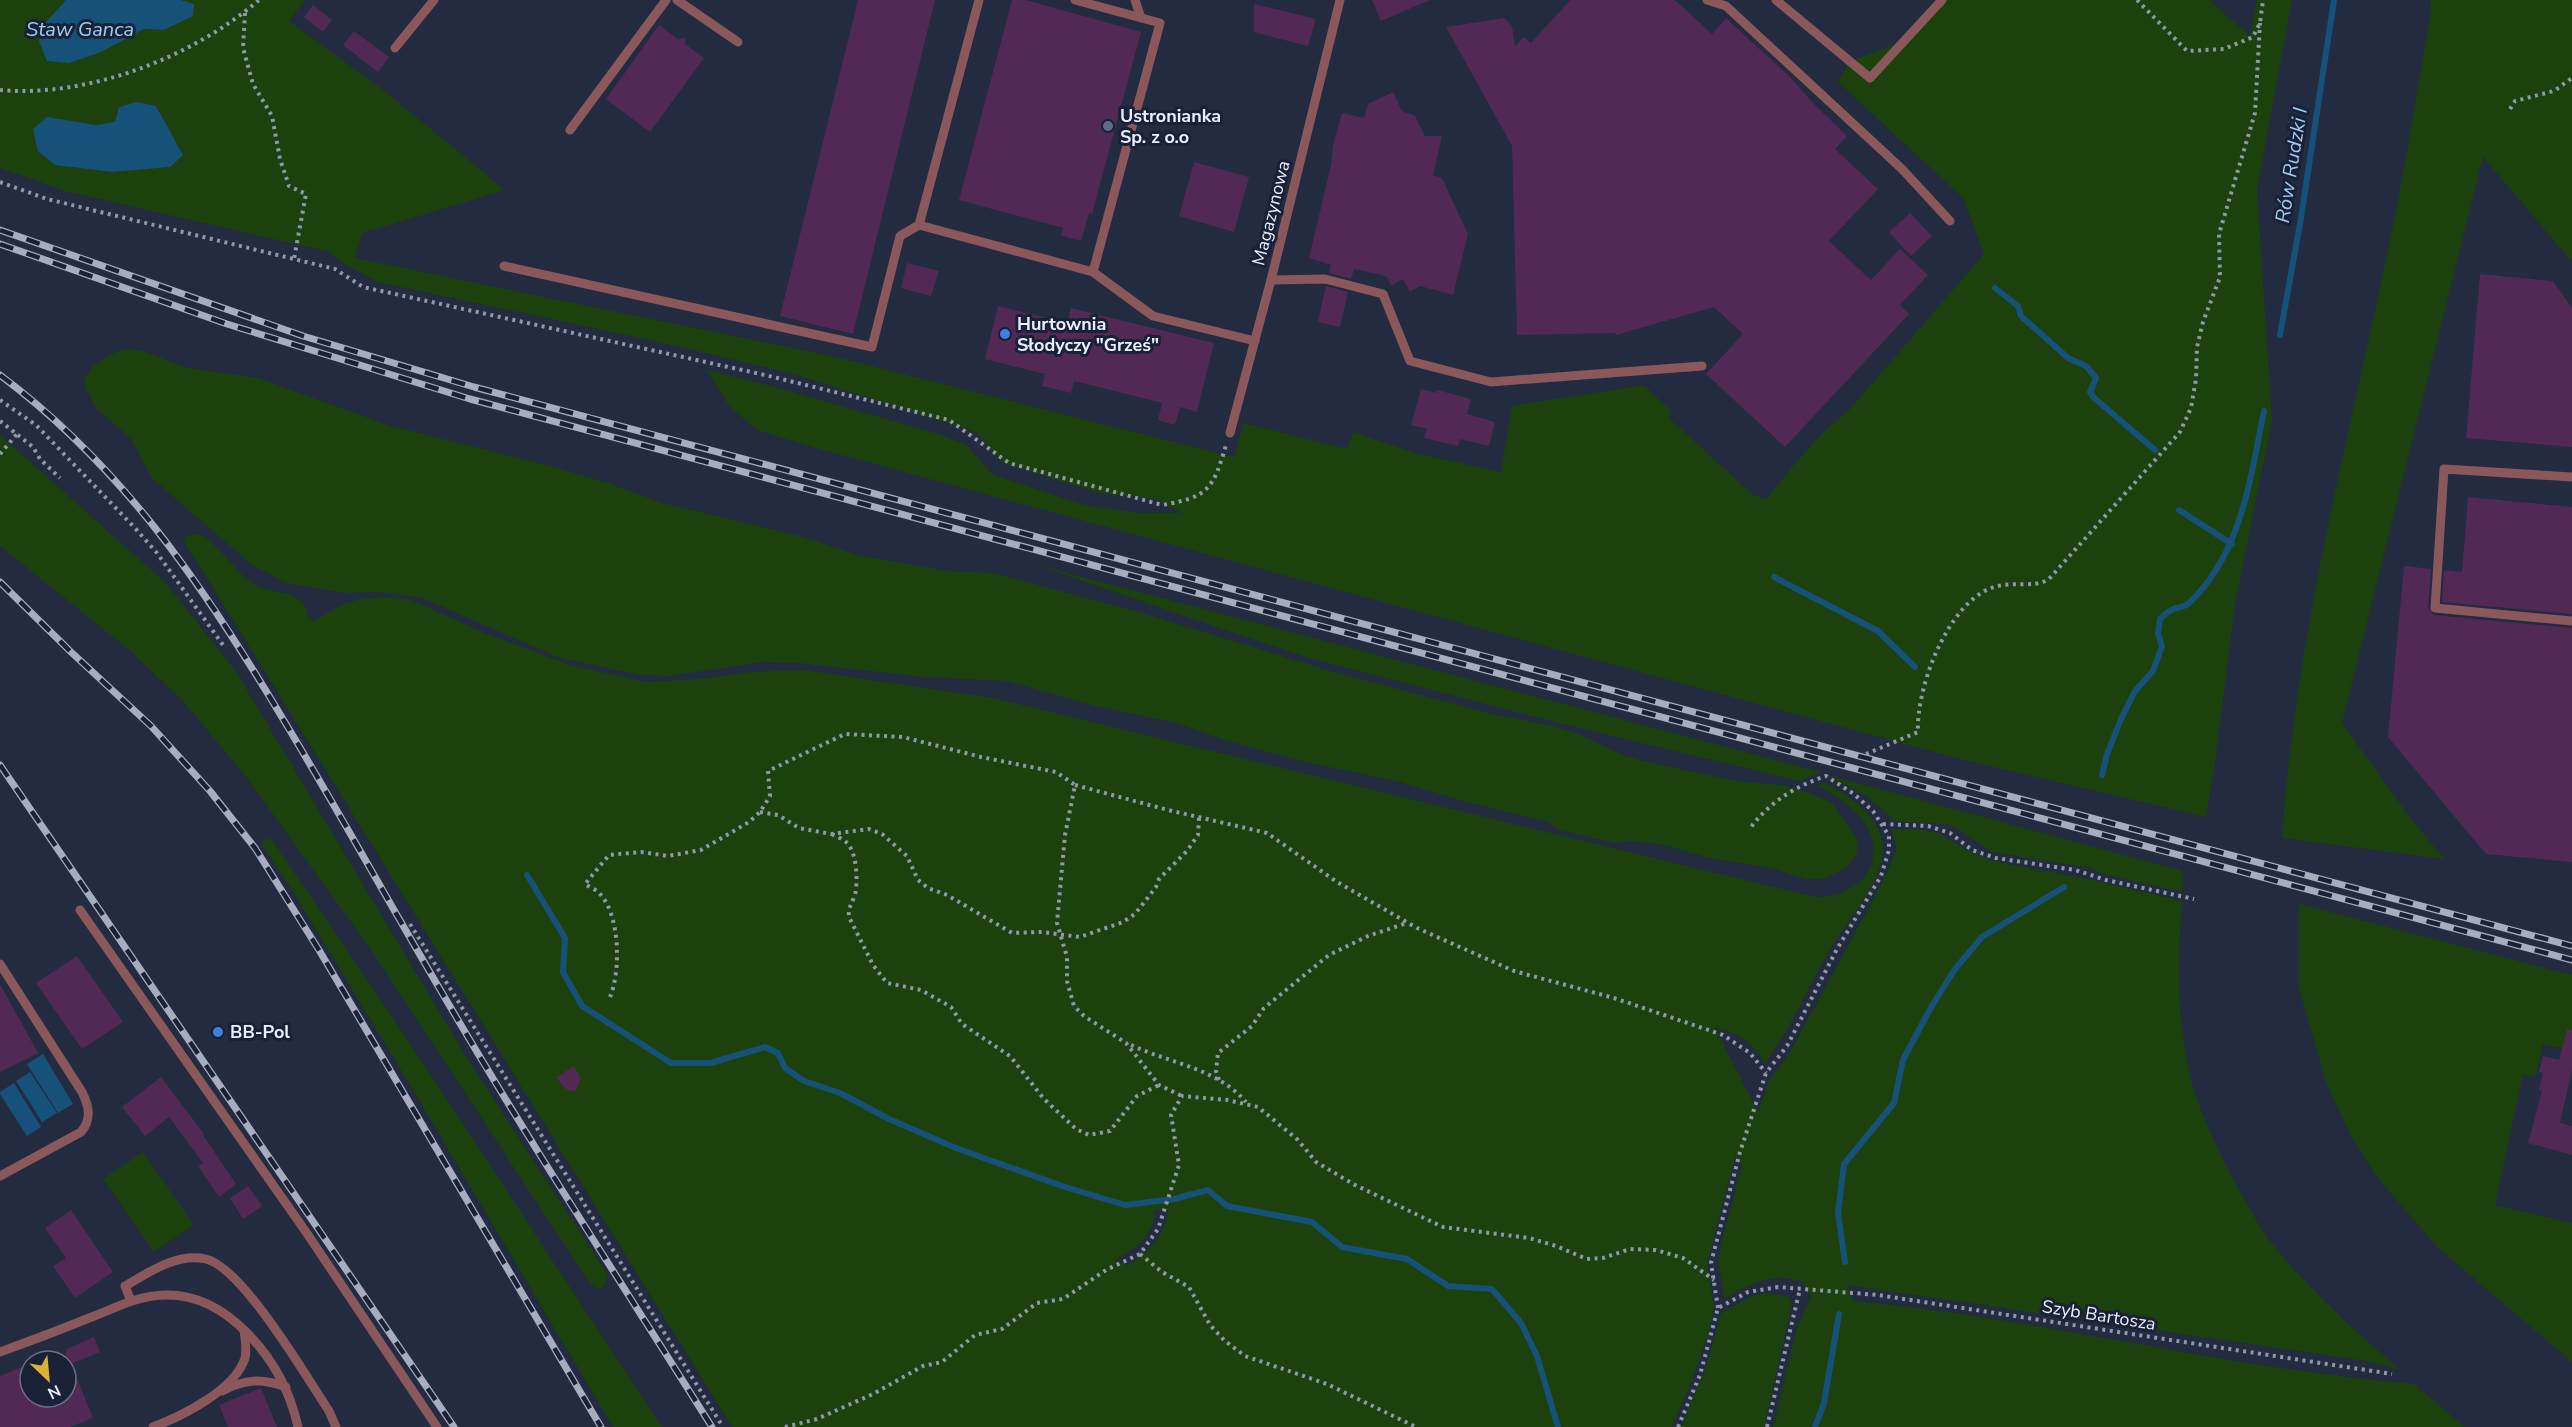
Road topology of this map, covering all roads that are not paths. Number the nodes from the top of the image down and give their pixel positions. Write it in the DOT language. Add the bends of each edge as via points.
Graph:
graph roads {
  1 [pos="434,0"];
  2 [pos="666,0"];
  3 [pos="677,0"];
  4 [pos="979,0"];
  5 [pos="1075,0"];
  6 [pos="1135,0"];
  7 [pos="1340,0"];
  8 [pos="1707,0"];
  9 [pos="1942,0"];
  10 [pos="1778,1"];
  11 [pos="1141,18"];
  12 [pos="738,42"];
  13 [pos="395,48"];
  14 [pos="570,130"];
  15 [pos="1950,221"];
  16 [pos="919,225"];
  17 [pos="504,266"];
  18 [pos="1093,272"];
  19 [pos="1271,280"];
  20 [pos="1255,341"];
  21 [pos="1702,366"];
  22 [pos="1230,433"];
  23 [pos="2572,477"];
  24 [pos="2572,621"];
  25 [pos="80,910"];
  26 [pos="0,964"];
  27 [pos="0,1176"];
  28 [pos="131,1301"];
  29 [pos="244,1330"];
  30 [pos="0,1352"];
  31 [pos="286,1387"];
  32 [pos="212,1397"];
  33 [pos="153,1427"];
  34 [pos="298,1427"];
  35 [pos="336,1427"];
  36 [pos="437,1427"];
  1 -- 13 [label="lane"];
  2 -- 14 [label="lane"];
  3 -- 12 [label="lane"];
  4 -- 16 [label="lane"];
  5 -- 11 [label="lane"];
  6 -- 11 [label="lane"];
  7 -- 19 [label="lane, Magazynowa"];
  8 -- 15 [label="lane" via="1726,6 1902,169"];
  9 -- 10 [label="lane" via="1870,78"];
  11 -- 18 [label="lane" via="1160,23"];
  16 -- 17 [label="lane" via="900,236 872,347"];
  16 -- 18 [label="lane"];
  18 -- 20 [label="lane" via="1153,316"];
  19 -- 20 [label="lane, Magazynowa"];
  19 -- 21 [label="lane" via="1325,279 1383,294 1410,361 1491,382"];
  20 -- 22 [label="lane, Magazynowa"];
  23 -- 24 [label="lane" via="2444,469 2435,608"];
  25 -- 36 [label="lane" via="306,1232"];
  26 -- 27 [label="lane" via="89,1107 87,1125 81,1132"];
  28 -- 29 [label="lane" via="158,1295 188,1296 235,1319"];
  28 -- 30 [label="lane"];
  28 -- 35 [label="lane" via="124,1286 163,1264 207,1259 233,1276 259,1306"];
  29 -- 31 [label="lane" via="273,1363"];
  29 -- 32 [label="lane" via="246,1356 238,1372"];
  31 -- 32 [label="lane" via="249,1380"];
  31 -- 34 [label="lane"];
  32 -- 33 [label="lane"];
}
